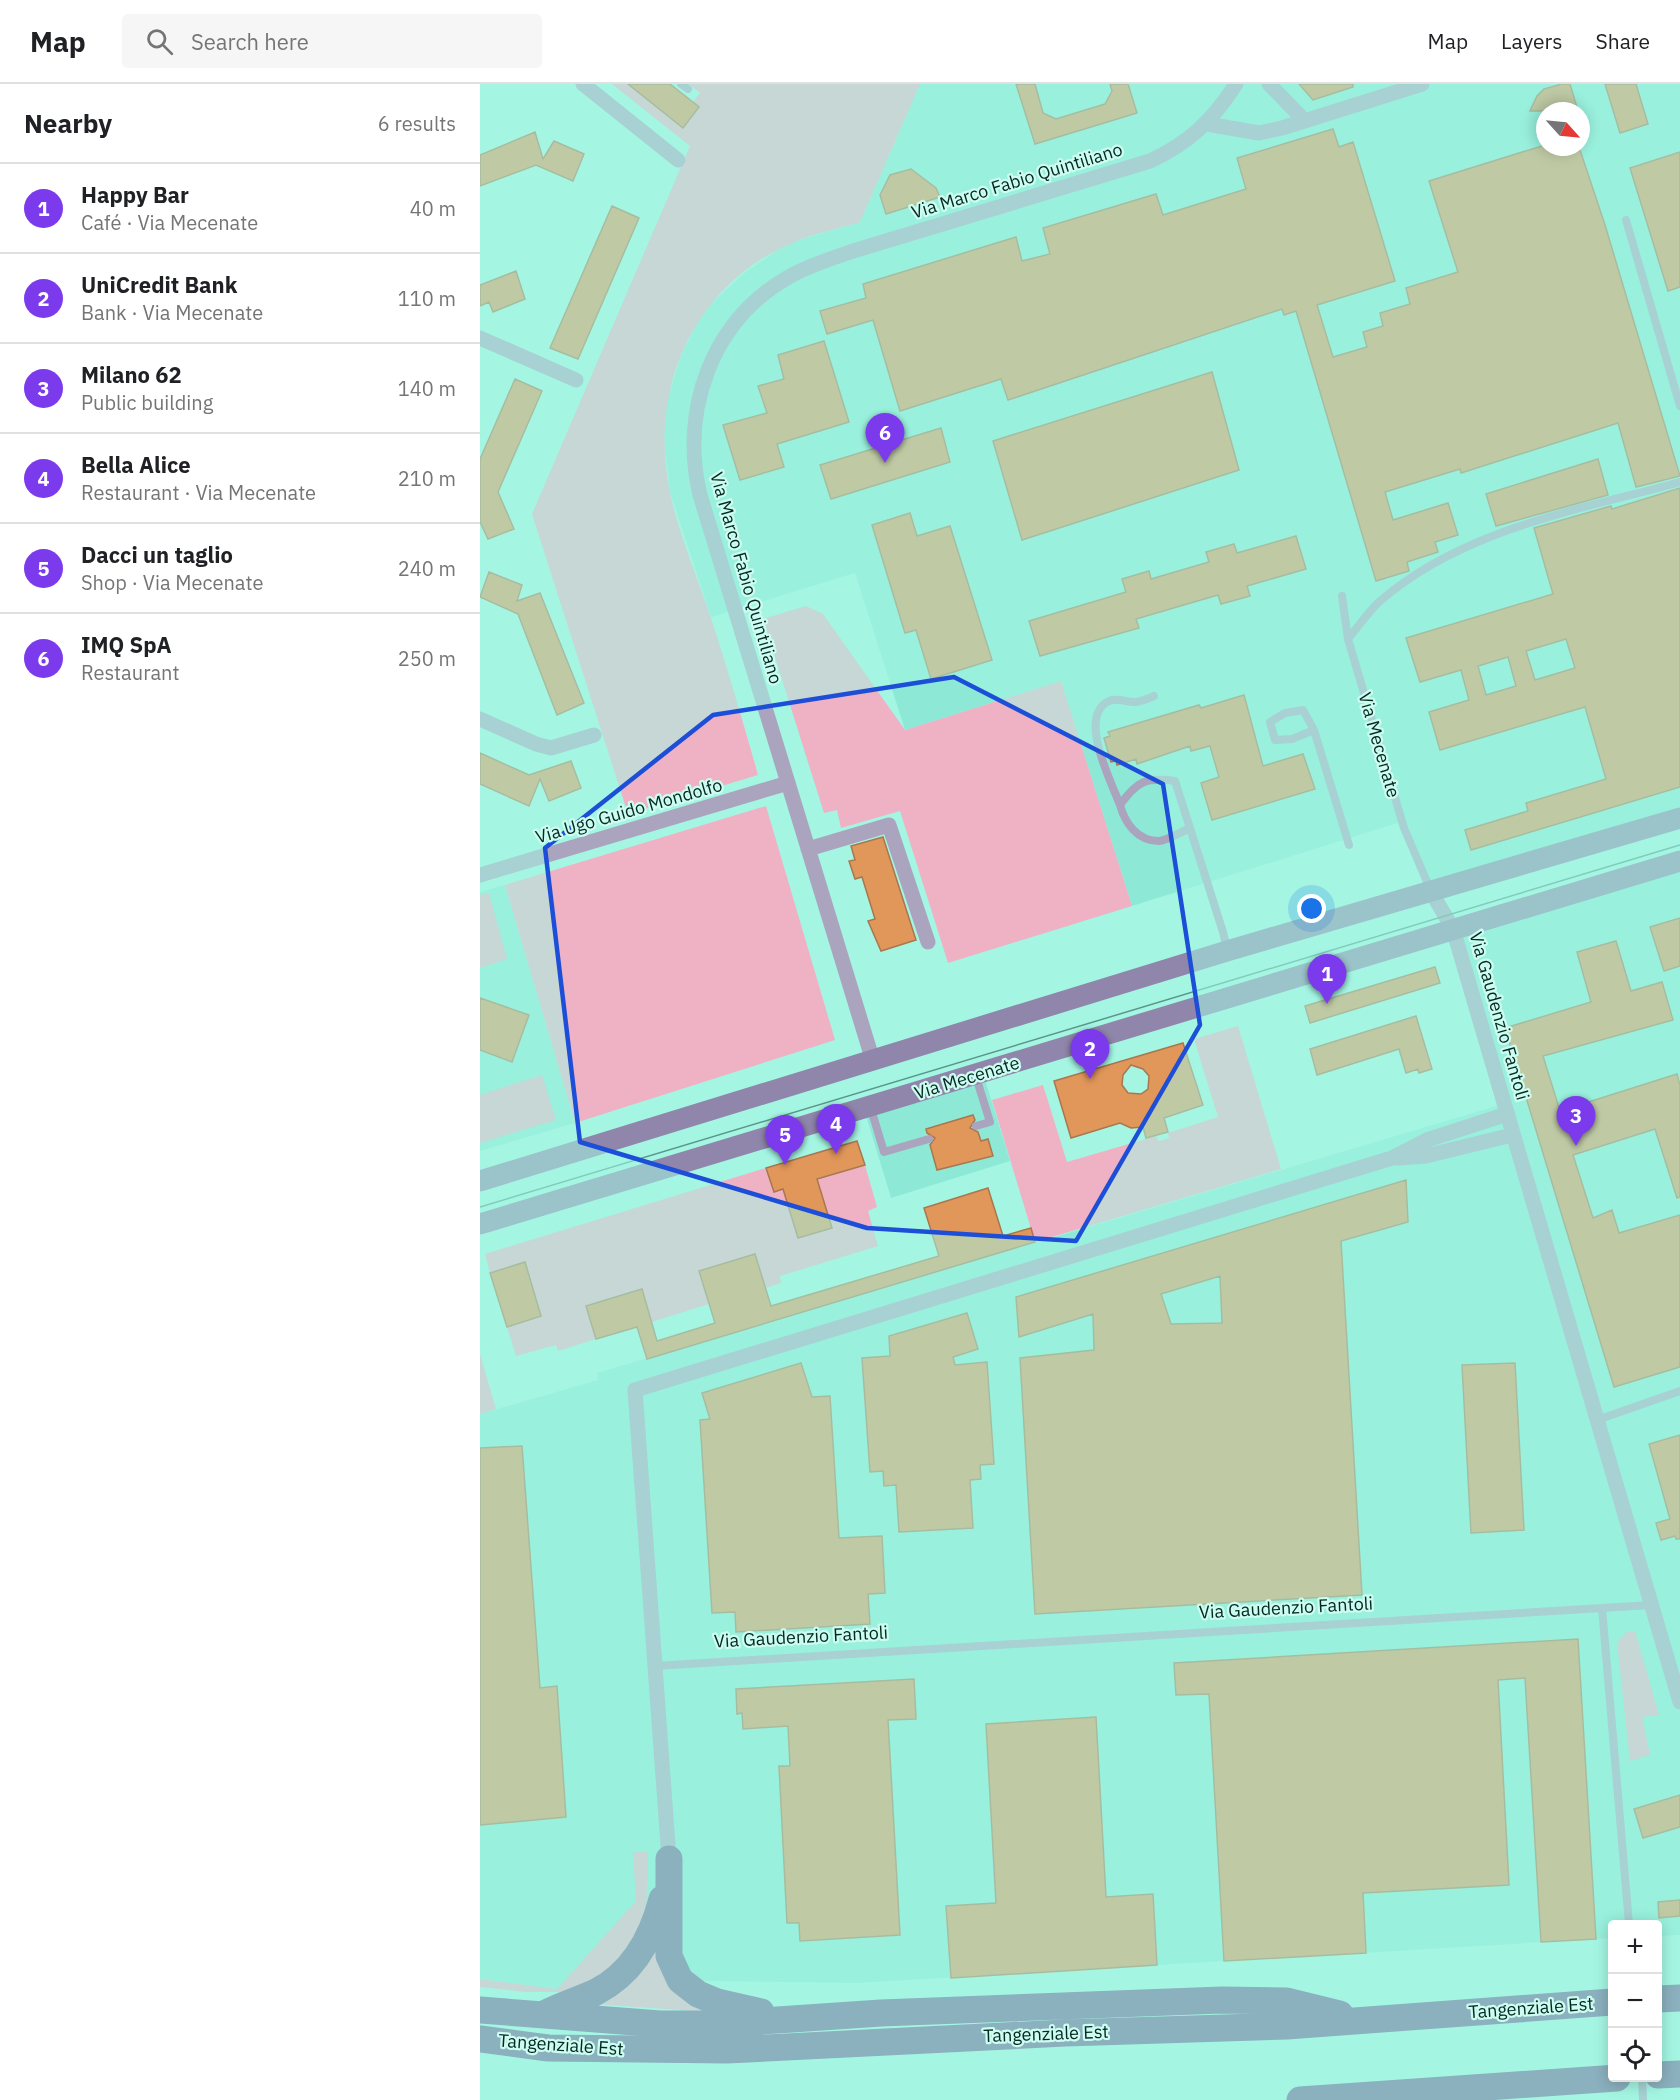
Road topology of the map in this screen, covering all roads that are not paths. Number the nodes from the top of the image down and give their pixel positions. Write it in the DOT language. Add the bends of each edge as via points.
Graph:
graph roads {
  1 [pos="584,84"];
  2 [pos="1236,84"];
  3 [pos="1269,84"];
  4 [pos="1422,84"];
  5 [pos="1305,121"];
  6 [pos="1207,124"];
  7 [pos="678,160"];
  8 [pos="1626,220"];
  9 [pos="480,338"];
  10 [pos="576,380"];
  11 [pos="1680,406"];
  12 [pos="1680,482"];
  13 [pos="1342,596"];
  14 [pos="1348,639"];
  15 [pos="1154,696"];
  16 [pos="480,719"];
  17 [pos="1314,730"];
  18 [pos="594,735"];
  19 [pos="788,783"];
  20 [pos="1120,805"];
  21 [pos="1680,818"];
  22 [pos="1190,828"];
  23 [pos="1349,845"];
  24 [pos="808,849"];
  25 [pos="1680,861"];
  26 [pos="480,875"];
  27 [pos="1431,891"];
  28 [pos="1453,929"];
  29 [pos="928,942"];
  30 [pos="1227,951"];
  31 [pos="873,1061"];
  32 [pos="975,1075"];
  33 [pos="870,1107"];
  34 [pos="1507,1114"];
  35 [pos="976,1126"];
  36 [pos="1512,1135"];
  37 [pos="929,1139"];
  38 [pos="1392,1158"];
  39 [pos="480,1181"];
  40 [pos="480,1224"];
  41 [pos="1680,1391"];
  42 [pos="1597,1420"];
  43 [pos="1651,1605"];
  44 [pos="1602,1608"];
  45 [pos="656,1666"];
  46 [pos="1679,1698"];
  47 [pos="669,1859"];
  48 [pos="1629,1920"];
  49 [pos="1680,1998"];
  50 [pos="1662,1999"];
  51 [pos="1608,2002"];
  52 [pos="480,2010"];
  53 [pos="543,2015"];
  54 [pos="787,2019"];
  55 [pos="1364,2020"];
  56 [pos="480,2039"];
  57 [pos="1680,2074"];
  58 [pos="1662,2075"];
  59 [pos="1608,2078"];
  60 [pos="1642,2082"];
  61 [pos="1300,2100"];
  62 [pos="1643,2100"];
  1 -- 7 [label="street"];
  2 -- 6 [label="street, Via Marco Fabio Quintiliano"];
  3 -- 5 [label="street"];
  4 -- 5 [label="street"];
  5 -- 6 [label="street" via="1259,133"];
  6 -- 19 [label="street, Via Marco Fabio Quintiliano" via="1189,140 1150,161 810,266 765,292 726,333 702,383 693,437 693,465"];
  8 -- 11 [label="lane"];
  9 -- 10 [label="street"];
  12 -- 14 [label="lane" via="1492,536 1431,565 1380,602"];
  13 -- 14 [label="lane, Via Mecenate"];
  14 -- 27 [label="lane, Via Mecenate" via="1404,828"];
  15 -- 20 [label="lane" via="1134,702 1116,699 1098,710 1096,737"];
  16 -- 18 [label="street" via="551,748"];
  17 -- 17 [label="lane" via="1303,710 1285,713 1270,722 1275,740 1292,739"];
  17 -- 23 [label="lane"];
  19 -- 24 [label="street, Via Marco Fabio Quintiliano"];
  19 -- 26 [label="street, Via Ugo Guido Mondolfo"];
  20 -- 22 [label="lane" via="1124,821 1140,836 1160,841"];
  20 -- 22 [label="lane" via="1131,790 1152,777 1175,781"];
  21 -- 27 [label="main road"];
  22 -- 30 [label="lane"];
  24 -- 29 [label="street" via="889,825"];
  24 -- 31 [label="street, Via Marco Fabio Quintiliano"];
  25 -- 28 [label="main road, Via Mecenate"];
  27 -- 28 [label="street, Via Mecenate"];
  27 -- 30 [label="main road"];
  28 -- 32 [label="main road, Via Mecenate"];
  28 -- 34 [label="street, Via Gaudenzio Fantoli"];
  30 -- 31 [label="main road"];
  31 -- 39 [label="main road"];
  32 -- 33 [label="main road, Via Mecenate"];
  32 -- 35 [label="lane" via="990,1122"];
  33 -- 37 [label="lane" via="884,1152"];
  33 -- 40 [label="main road, Via Mecenate"];
  34 -- 36 [label="street, Via Gaudenzio Fantoli"];
  34 -- 38 [label="street, Via Gaudenzio Fantoli" via="1427,1140"];
  36 -- 38 [label="street, Via Gaudenzio Fantoli" via="1426,1156"];
  36 -- 42 [label="street, Via Gaudenzio Fantoli"];
  38 -- 45 [label="street, Via Gaudenzio Fantoli" via="635,1390"];
  41 -- 42 [label="lane"];
  42 -- 43 [label="street, Via Gaudenzio Fantoli"];
  43 -- 44 [label="lane, Via Gaudenzio Fantoli"];
  43 -- 46 [label="street, Via Gaudenzio Fantoli"];
  44 -- 45 [label="lane, Via Gaudenzio Fantoli"];
  44 -- 48 [label="lane"];
  45 -- 47 [label="street, Via Gaudenzio Fantoli"];
  47 -- 53 [label="highway" via="655,1926 640,1953 604,1987"];
  47 -- 54 [label="highway" via="669,1956 680,1980 717,2002"];
  49 -- 50 [label="highway"];
  51 -- 55 [label="highway, Tangenziale Est"];
  52 -- 53 [label="highway"];
  53 -- 54 [label="highway" via="660,2024"];
  54 -- 55 [label="highway" via="1222,2000 1287,2001"];
  55 -- 56 [label="highway, Tangenziale Est" via="728,2050 548,2048"];
  57 -- 58 [label="highway"];
  59 -- 61 [label="highway"];
  60 -- 62 [label="lane"];
}
